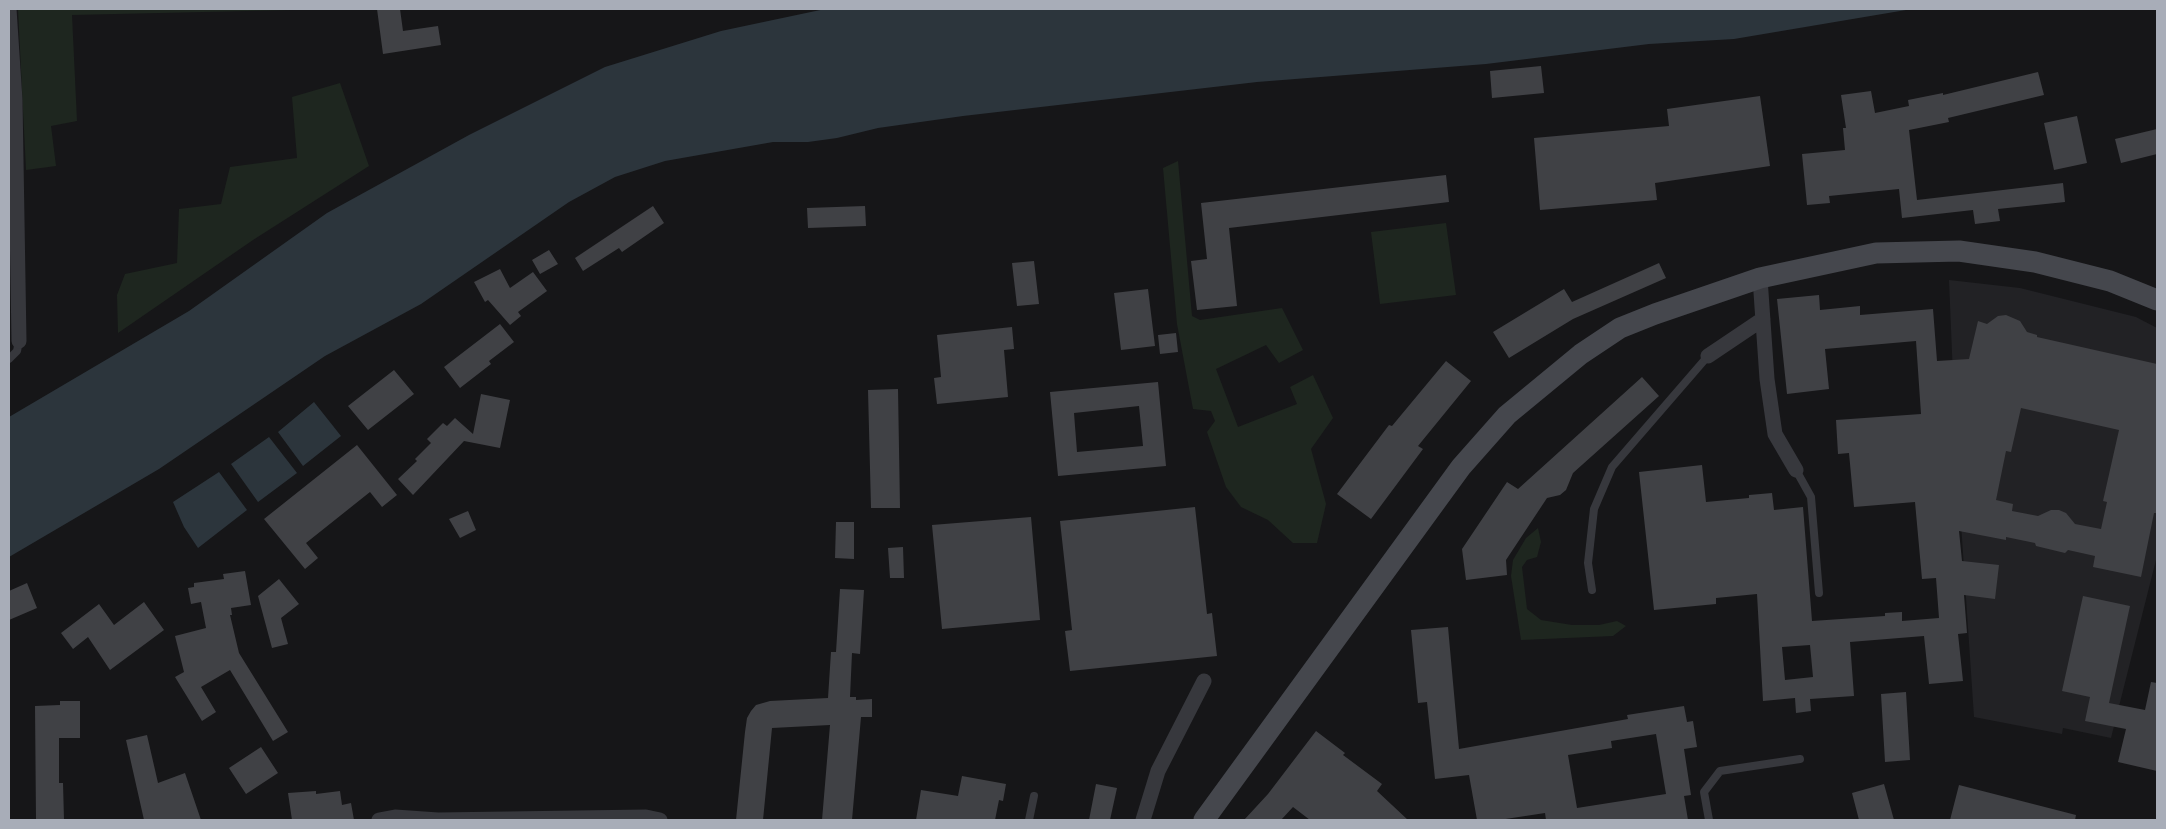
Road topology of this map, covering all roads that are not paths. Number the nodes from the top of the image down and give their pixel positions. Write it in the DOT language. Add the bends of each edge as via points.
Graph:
graph roads {
  1 [pos="9,9"];
  2 [pos="12,171"];
  3 [pos="13,252"];
  4 [pos="1760,278"];
  5 [pos="2157,300"];
  6 [pos="1763,319"];
  7 [pos="19,341"];
  8 [pos="1708,356"];
  9 [pos="9,359"];
  10 [pos="1796,470"];
  11 [pos="1592,590"];
  12 [pos="1819,592"];
  13 [pos="1204,682"];
  14 [pos="1800,759"];
  15 [pos="1034,796"];
  16 [pos="379,820"];
  17 [pos="660,820"];
  18 [pos="1029,820"];
  19 [pos="1143,820"];
  20 [pos="1204,820"];
  21 [pos="1709,820"];
  1 -- 2 [label="street" via="15,100"];
  2 -- 3 [label="street"];
  3 -- 7 [label="street"];
  4 -- 5 [label="main road" via="1876,253 1959,251 2035,262 2110,281"];
  4 -- 6 [label="street"];
  4 -- 20 [label="main road" via="1620,328 1581,354 1507,415 1461,467"];
  6 -- 8 [label="street"];
  6 -- 10 [label="street" via="1775,434"];
  7 -- 9 [label="lane" via="17,351"];
  8 -- 11 [label="lane" via="1612,467 1594,509 1588,563"];
  10 -- 12 [label="lane" via="1811,497"];
  13 -- 19 [label="street" via="1158,771"];
  14 -- 21 [label="lane" via="1720,771 1704,792"];
  15 -- 18 [label="lane"];
  16 -- 17 [label="street" via="395,817 438,820 646,817"];
}
